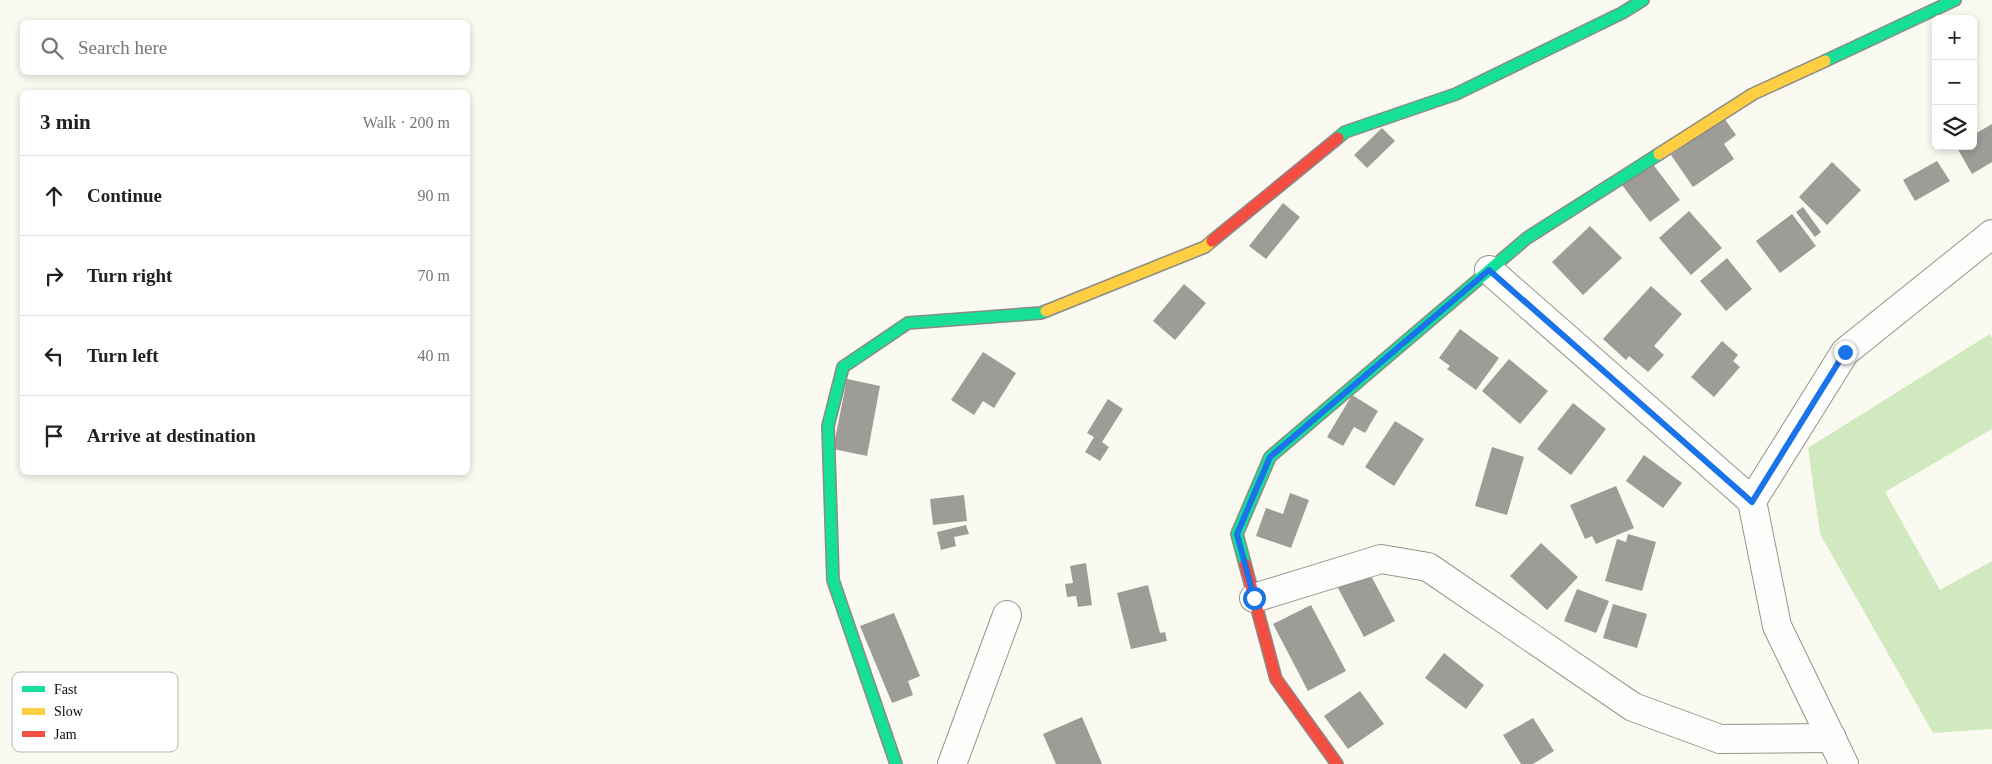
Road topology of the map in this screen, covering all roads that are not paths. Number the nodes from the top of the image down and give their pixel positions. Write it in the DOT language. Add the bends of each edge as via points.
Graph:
graph roads {
  1 [pos="1643,0"];
  2 [pos="1955,0"];
  3 [pos="1992,234"];
  4 [pos="1489,270"];
  5 [pos="1752,502"];
  6 [pos="1254,598"];
  7 [pos="1007,615"];
  8 [pos="1832,738"];
  9 [pos="896,764"];
  10 [pos="952,764"];
  11 [pos="1337,764"];
  12 [pos="1844,764"];
  1 -- 9 [label="street" via="1456,94 1345,132 1205,248 1041,312 908,323 843,367 828,426 833,580"];
  2 -- 4 [label="street" via="1753,94 1527,238"];
  3 -- 5 [label="street" via="1845,352"];
  4 -- 5 [label="street"];
  4 -- 6 [label="street" via="1270,457 1237,534"];
  5 -- 8 [label="street" via="1777,626"];
  6 -- 8 [label="street" via="1381,559 1428,567 1633,707 1720,738"];
  6 -- 11 [label="street" via="1276,679"];
  7 -- 10 [label="street"];
  8 -- 12 [label="street"];
}
